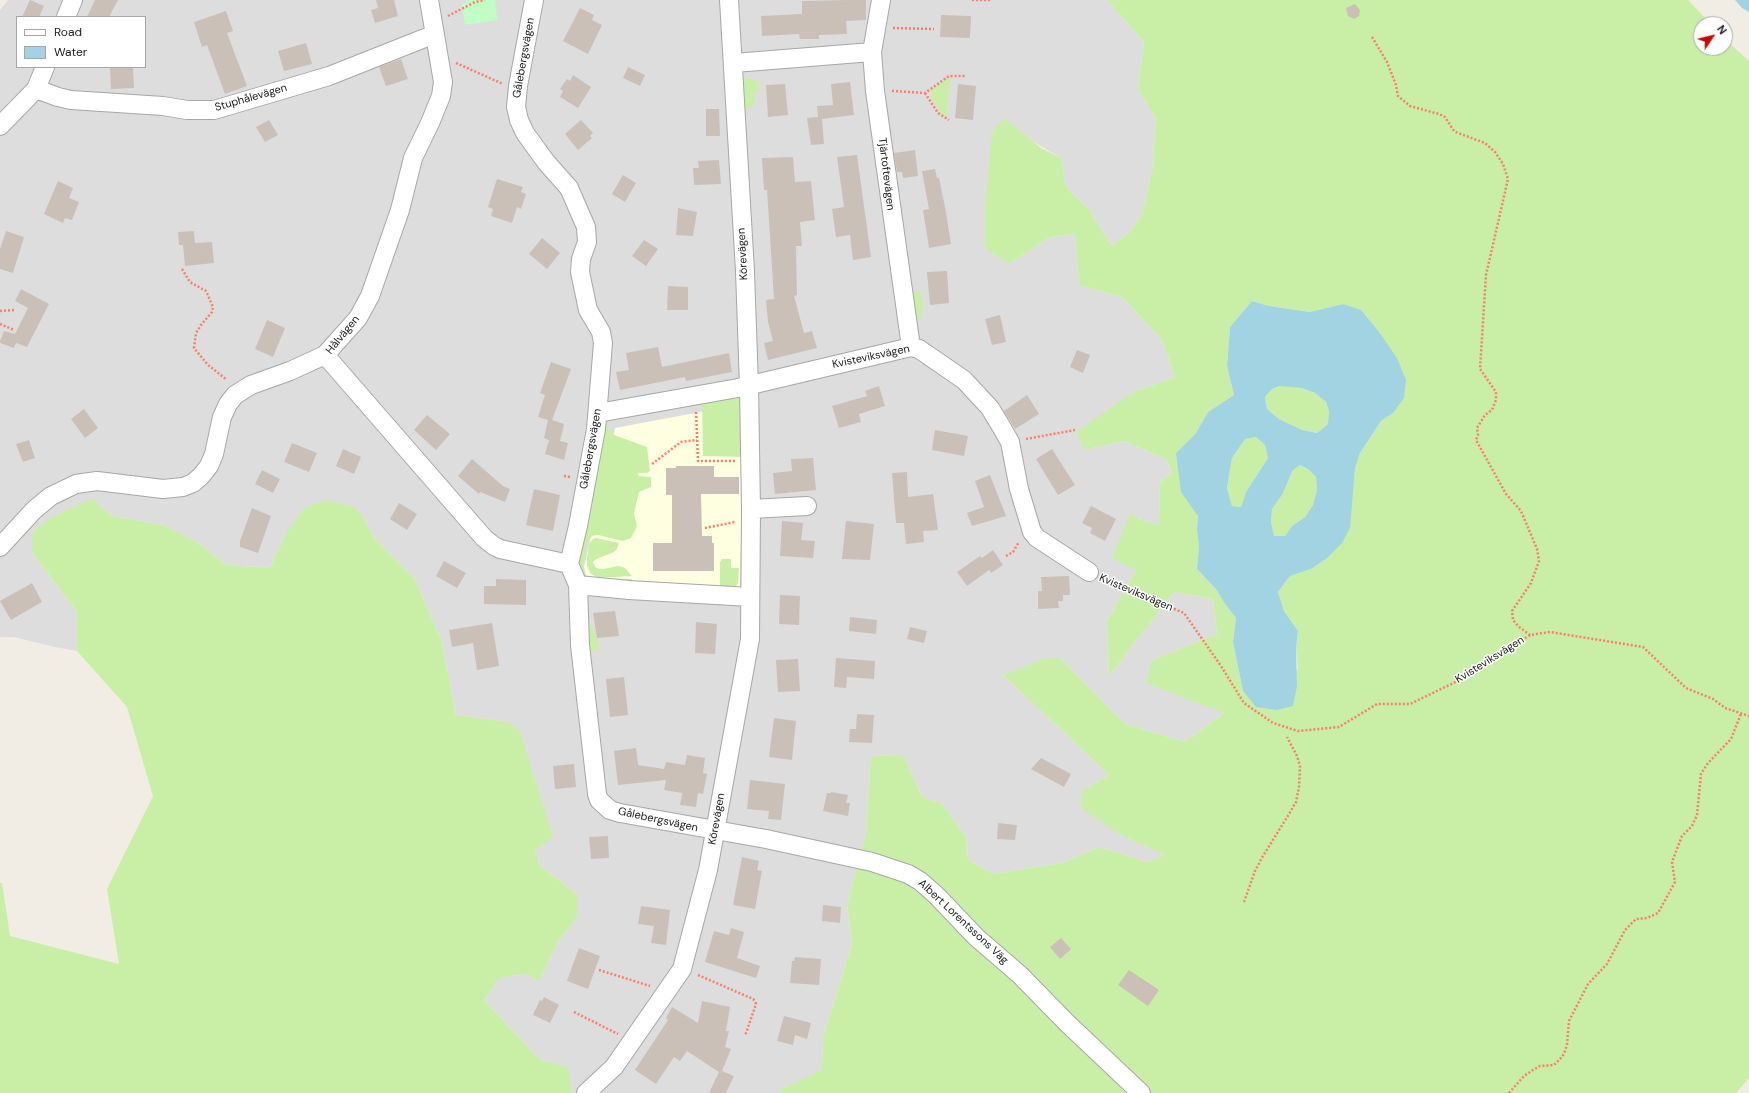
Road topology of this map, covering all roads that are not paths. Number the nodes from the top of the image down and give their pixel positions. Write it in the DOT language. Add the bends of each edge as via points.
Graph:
graph roads {
  1 [pos="73,0"];
  2 [pos="430,0"];
  3 [pos="534,0"];
  4 [pos="729,0"];
  5 [pos="881,0"];
  6 [pos="66,16"];
  7 [pos="434,29"];
  8 [pos="872,52"];
  9 [pos="734,63"];
  10 [pos="46,68"];
  11 [pos="36,89"];
  12 [pos="0,126"];
  13 [pos="911,347"];
  14 [pos="324,355"];
  15 [pos="749,386"];
  16 [pos="598,412"];
  17 [pos="807,506"];
  18 [pos="751,514"];
  19 [pos="0,547"];
  20 [pos="569,564"];
  21 [pos="1089,572"];
  22 [pos="578,585"];
  23 [pos="750,597"];
  24 [pos="715,831"];
  25 [pos="586,1093"];
  26 [pos="1141,1093"];
  1 -- 6 [label="street"];
  2 -- 7 [label="street, Hålvägen"];
  3 -- 16 [label="street, Gålebergsvägen" via="516,106 525,133 569,188 586,226 587,242 580,272 588,310 601,332 603,343"];
  4 -- 9 [label="street, Körevägen"];
  5 -- 8 [label="street, Tjärtoftevägen"];
  7 -- 11 [label="street, Stuphålevägen" via="329,76 214,110 71,100"];
  7 -- 14 [label="street, Hålvägen" via="443,82 441,96 413,158 400,210 370,296 358,318"];
  8 -- 9 [label="street"];
  8 -- 13 [label="street, Tjärtoftevägen" via="887,187"];
  9 -- 15 [label="street, Körevägen"];
  10 -- 11 [label="street"];
  11 -- 12 [label="street"];
  13 -- 15 [label="street, Kvisteviksvägen"];
  13 -- 21 [label="street, Kvisteviksvägen" via="931,356 964,380 990,408 1010,442 1019,489 1032,532 1037,538"];
  14 -- 19 [label="street" via="245,388 235,395 222,417 209,466 193,483 163,489 97,480 76,484 51,496 34,510"];
  14 -- 20 [label="street, Hålvägen" via="484,538 500,549"];
  15 -- 16 [label="street, Kvisteviksvägen"];
  15 -- 18 [label="street, Körevägen"];
  16 -- 20 [label="street, Gålebergsvägen"];
  17 -- 18 [label="street"];
  18 -- 23 [label="street, Körevägen"];
  20 -- 22 [label="street, Gålebergsvägen"];
  22 -- 23 [label="street"];
  22 -- 24 [label="street, Gålebergsvägen" via="580,645 599,800 610,810 620,813"];
  23 -- 24 [label="street, Körevägen" via="750,639"];
  24 -- 25 [label="street, Körevägen" via="699,909 682,969 614,1067"];
  24 -- 26 [label="street, Albert Lorentssons Väg" via="766,839 872,862 896,869 920,882"];
}
